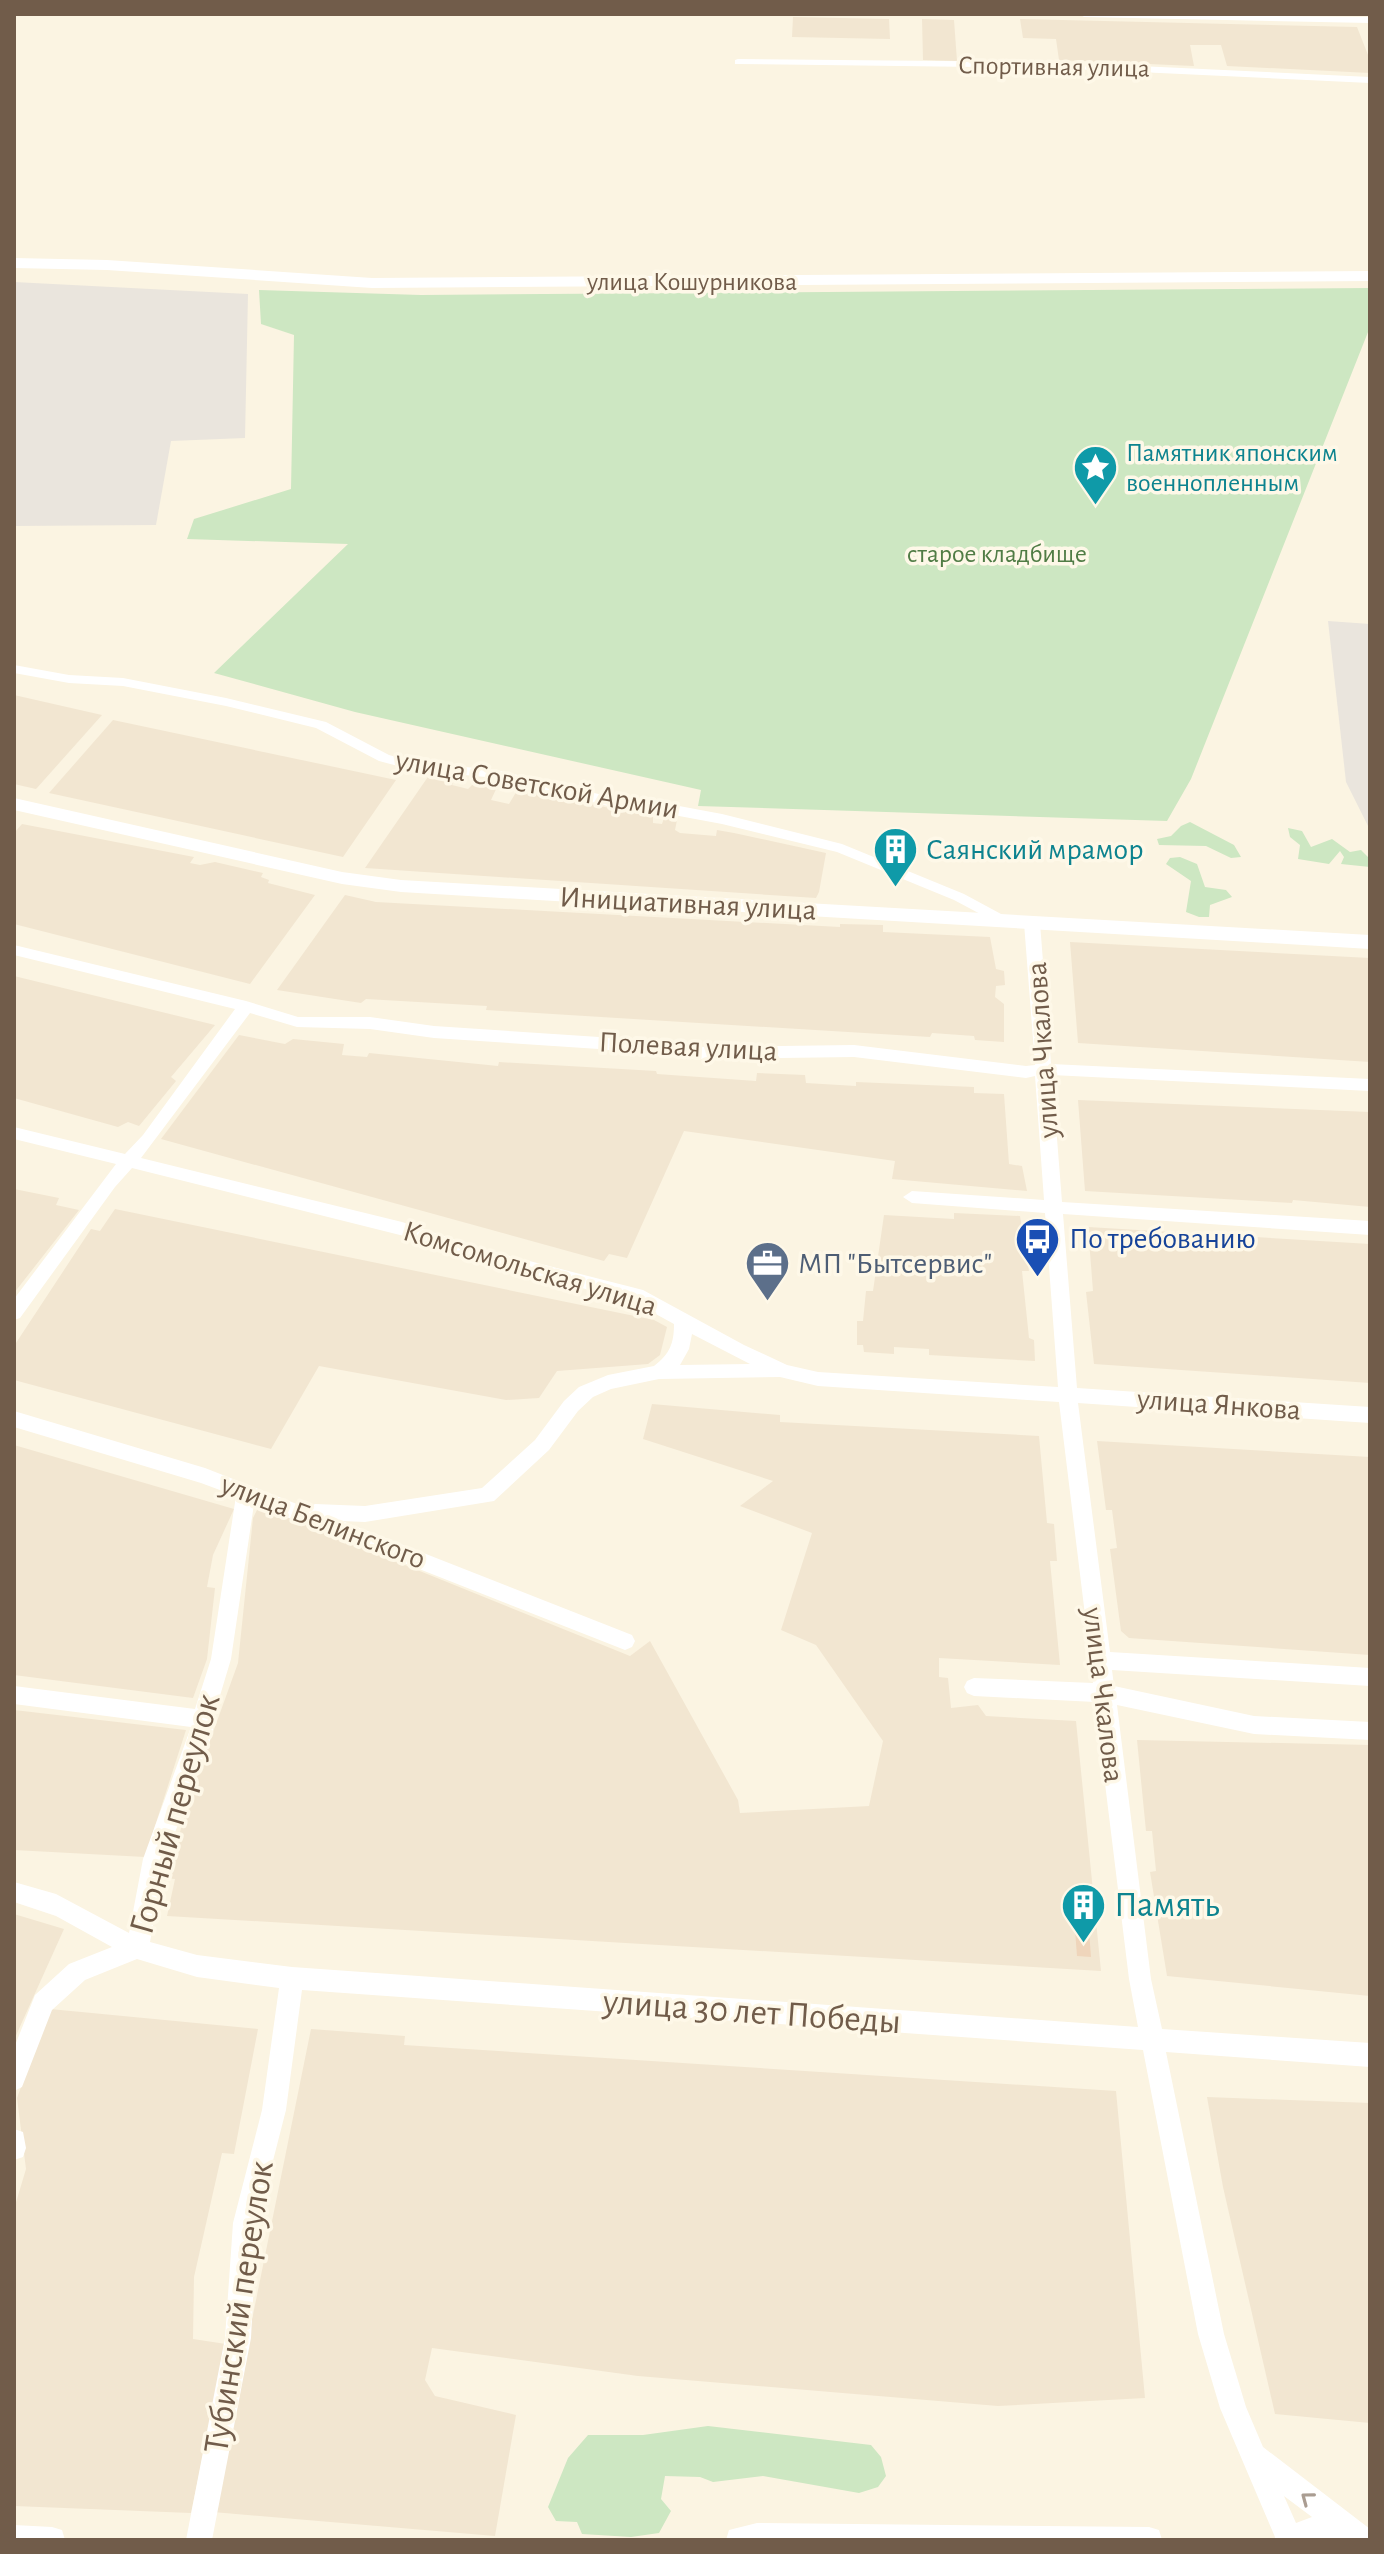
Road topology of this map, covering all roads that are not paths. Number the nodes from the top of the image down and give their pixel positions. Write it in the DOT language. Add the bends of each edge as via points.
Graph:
graph roads {
  1 [pos="1084,14"];
  2 [pos="1370,20"];
  3 [pos="738,62"];
  4 [pos="1370,80"];
  5 [pos="14,263"];
  6 [pos="1370,276"];
  7 [pos="14,669"];
  8 [pos="14,804"];
  9 [pos="1006,921"];
  10 [pos="1032,923"];
  11 [pos="1370,942"];
  12 [pos="14,950"];
  13 [pos="246,1006"];
  14 [pos="1044,1069"];
  15 [pos="1370,1085"];
  16 [pos="14,1133"];
  17 [pos="127,1161"];
  18 [pos="912,1197"];
  19 [pos="1053,1205"];
  20 [pos="1370,1228"];
  21 [pos="14,1313"];
  22 [pos="683,1318"];
  23 [pos="783,1371"];
  24 [pos="659,1372"];
  25 [pos="1068,1396"];
  26 [pos="1370,1415"];
  27 [pos="14,1419"];
  28 [pos="246,1492"];
  29 [pos="300,1511"];
  30 [pos="625,1641"];
  31 [pos="1098,1660"];
  32 [pos="1370,1677"];
  33 [pos="974,1687"];
  34 [pos="1103,1693"];
  35 [pos="14,1695"];
  36 [pos="202,1719"];
  37 [pos="1370,1731"];
  38 [pos="14,1892"];
  39 [pos="138,1948"];
  40 [pos="292,1978"];
  41 [pos="1155,2043"];
  42 [pos="1370,2055"];
  43 [pos="14,2079"];
  44 [pos="14,2141"];
  45 [pos="14,2148"];
  46 [pos="1253,2454"];
  47 [pos="1365,2536"];
  48 [pos="14,2538"];
  49 [pos="52,2540"];
  50 [pos="199,2540"];
  51 [pos="739,2540"];
  52 [pos="1149,2540"];
  53 [pos="1289,2540"];
  1 -- 2 [label="street"];
  3 -- 4 [label="street, Спортивная улица" via="1053,65"];
  5 -- 6 [label="main road, улица Кошурникова" via="372,283"];
  7 -- 9 [label="street, улица Советской Армии" via="167,689 321,725 384,758 413,766 496,774 842,849"];
  8 -- 9 [label="street, Инициативная улица" via="342,878 401,886"];
  9 -- 10 [label="street, Инициативная улица"];
  10 -- 11 [label="street, Инициативная улица"];
  10 -- 14 [label="street, улица Чкалова"];
  12 -- 13 [label="street, Полевая улица"];
  13 -- 14 [label="street, Полевая улица" via="297,1022 370,1023 691,1053 854,1051 1026,1072"];
  13 -- 17 [label="street" via="149,1139"];
  14 -- 15 [label="street, Полевая улица"];
  14 -- 19 [label="street, улица Чкалова"];
  16 -- 17 [label="street, Комсомольская улица"];
  17 -- 21 [label="street"];
  17 -- 22 [label="street, Комсомольская улица" via="402,1229 637,1295"];
  18 -- 19 [label="street"];
  19 -- 20 [label="street"];
  19 -- 25 [label="street, улица Чкалова"];
  22 -- 23 [label="street, Комсомольская улица"];
  22 -- 24 [label="street" via="683,1347"];
  23 -- 24 [label="street"];
  23 -- 25 [label="street, Комсомольская улица" via="818,1379"];
  24 -- 29 [label="street" via="586,1392 542,1445 487,1495 365,1514"];
  25 -- 26 [label="street, улица Янкова"];
  25 -- 31 [label="street, улица Чкалова"];
  27 -- 28 [label="street, улица Белинского"];
  28 -- 29 [label="street, улица Белинского"];
  28 -- 36 [label="street, Горный переулок" via="221,1659"];
  29 -- 30 [label="street, улица Белинского"];
  31 -- 32 [label="street"];
  31 -- 34 [label="street, улица Чкалова"];
  33 -- 34 [label="street"];
  34 -- 37 [label="street" via="1254,1725"];
  34 -- 41 [label="street, улица Чкалова" via="1140,1979"];
  35 -- 36 [label="street"];
  36 -- 39 [label="street, Горный переулок" via="202,1732 154,1859"];
  38 -- 39 [label="street, улица 30 лет Победы" via="66,1908"];
  39 -- 40 [label="street, улица 30 лет Победы" via="181,1965"];
  39 -- 43 [label="street, Горный переулок" via="77,1972 43,2003"];
  40 -- 41 [label="street, улица 30 лет Победы"];
  40 -- 50 [label="street, Тубинский переулок" via="274,2110 245,2223 238,2338"];
  41 -- 42 [label="street, улица 30 лет Победы"];
  41 -- 46 [label="street, улица Чкалова" via="1211,2334"];
  44 -- 45 [label="street"];
  47 -- 46 [label="street, улица Чкалова, one-way"];
  46 -- 53 [label="street, улица Чкалова"];
  47 -- 53 [label="street" via="1320,2528"];
  48 -- 49 [label="street"];
  51 -- 52 [label="street"];
}
